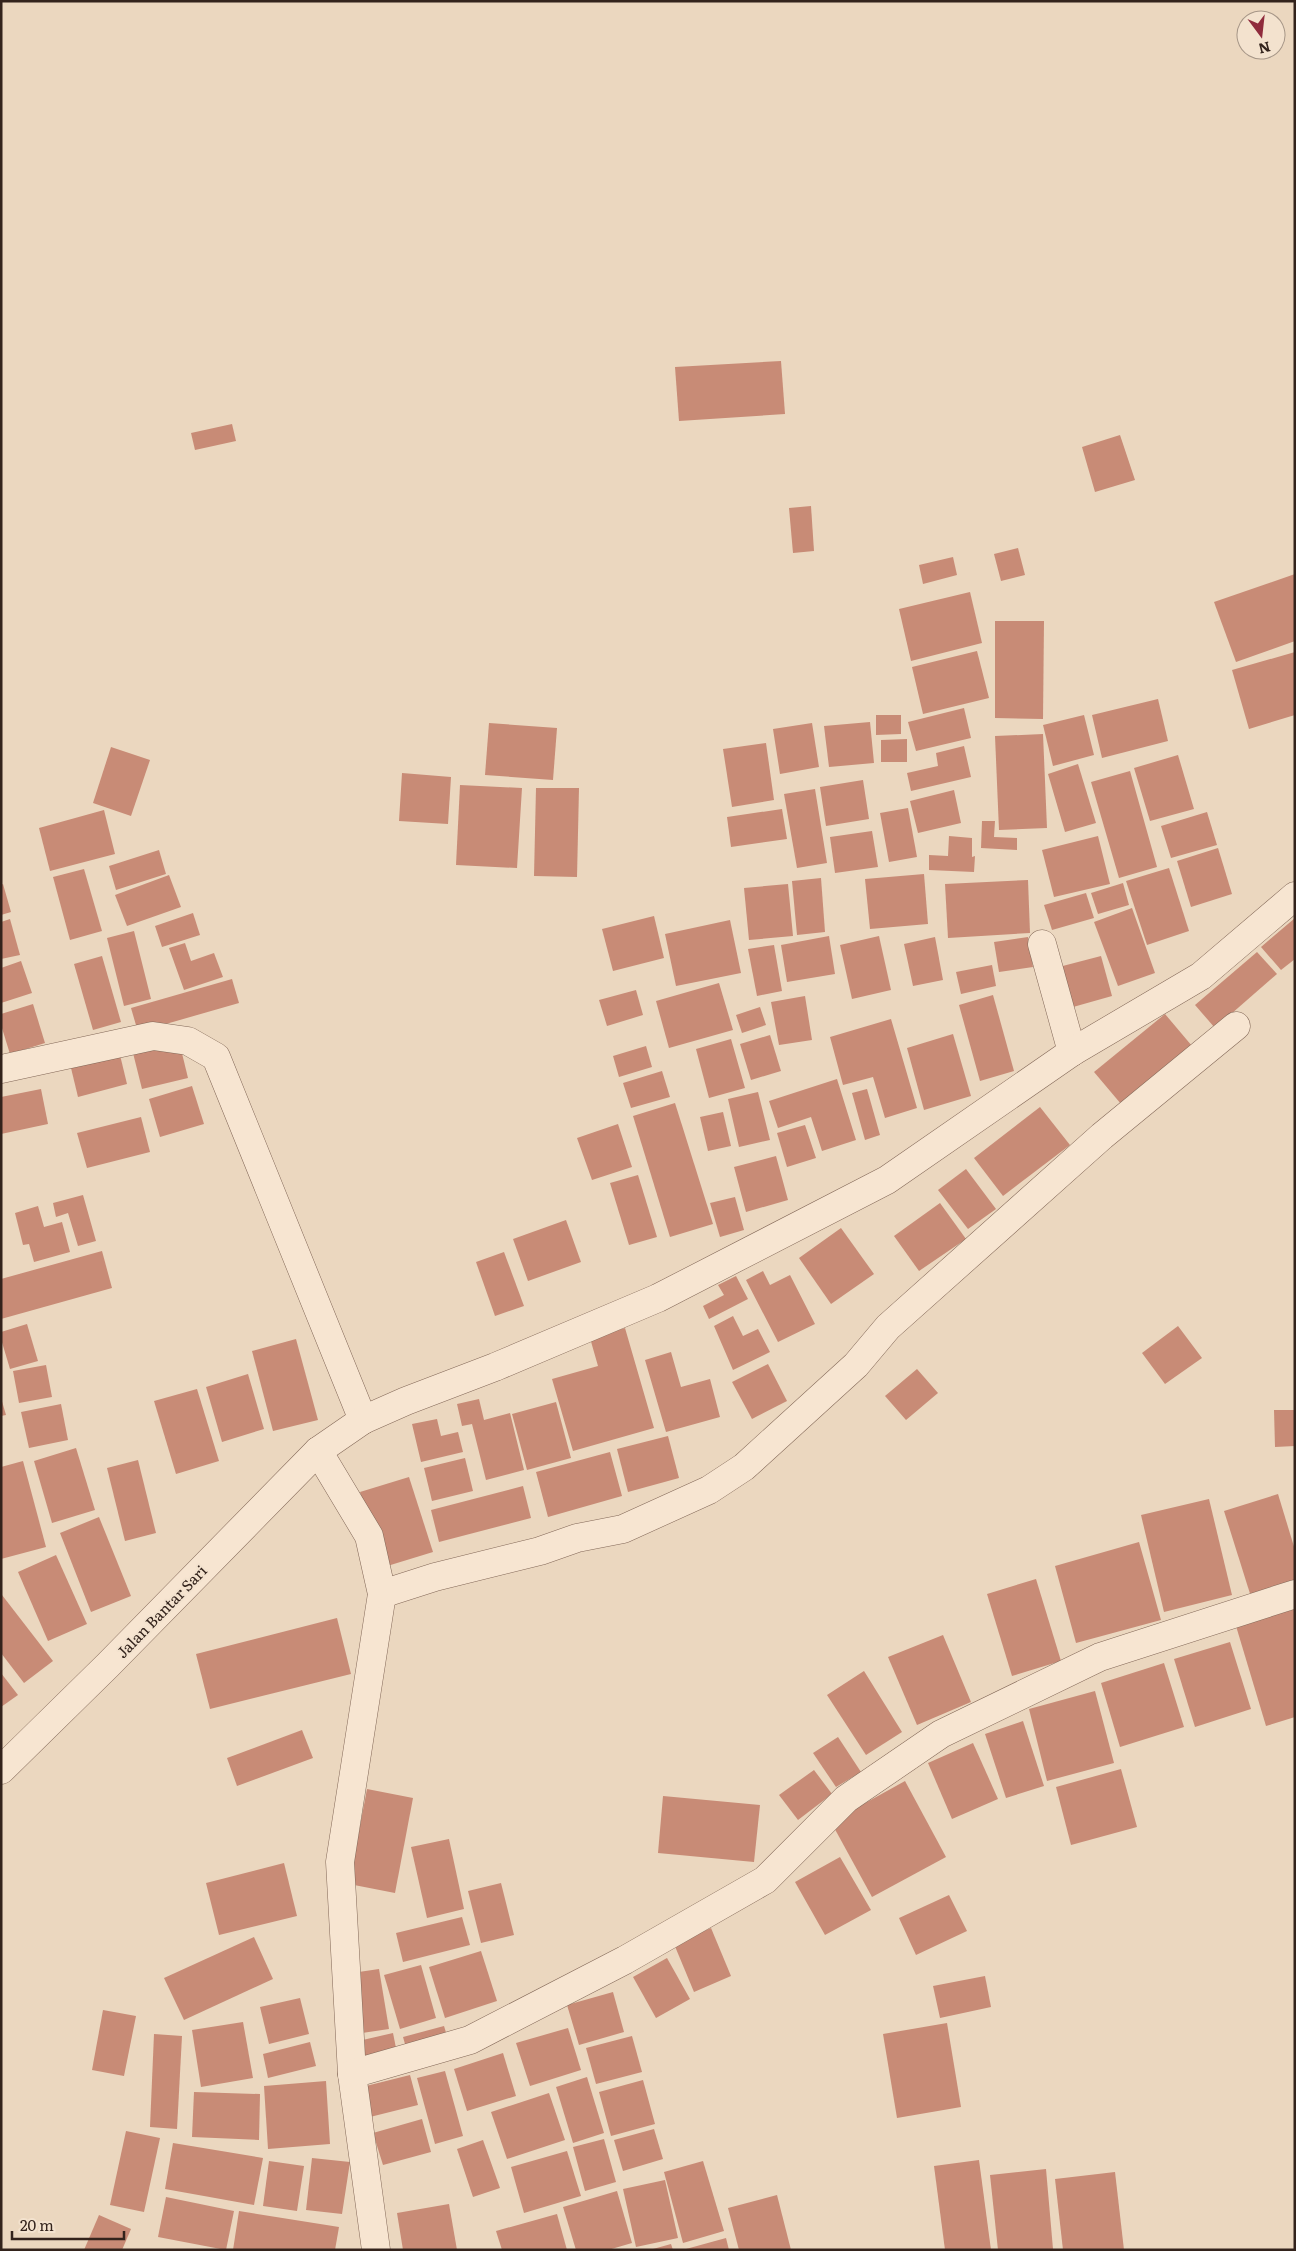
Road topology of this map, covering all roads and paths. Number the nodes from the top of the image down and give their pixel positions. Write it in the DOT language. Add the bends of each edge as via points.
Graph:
graph roads {
  1 [pos="1295,896"];
  2 [pos="1042,944"];
  3 [pos="1236,1026"];
  4 [pos="1072,1052"];
  5 [pos="1,1070"];
  6 [pos="364,1420"];
  7 [pos="318,1451"];
  8 [pos="382,1594"];
  9 [pos="1295,1594"];
  10 [pos="1,1770"];
  11 [pos="352,2074"];
  12 [pos="376,2250"];
  1 -- 4 [label="street, Jalan Bantar Sari" via="1201,976"];
  2 -- 4 [label="street"];
  3 -- 8 [label="street" via="1102,1136 896,1320 856,1365 744,1467 709,1490 623,1529 577,1538"];
  4 -- 6 [label="street, Jalan Bantar Sari" via="887,1180 658,1298"];
  5 -- 6 [label="street" via="153,1036 188,1041 216,1056"];
  6 -- 7 [label="street, Jalan Bantar Sari"];
  7 -- 8 [label="street" via="369,1536"];
  7 -- 10 [label="street, Jalan Bantar Sari"];
  8 -- 11 [label="street" via="340,1862"];
  9 -- 11 [label="street" via="1100,1657 941,1734 846,1799 765,1880 625,1960 470,2040"];
  11 -- 12 [label="street"];
}
